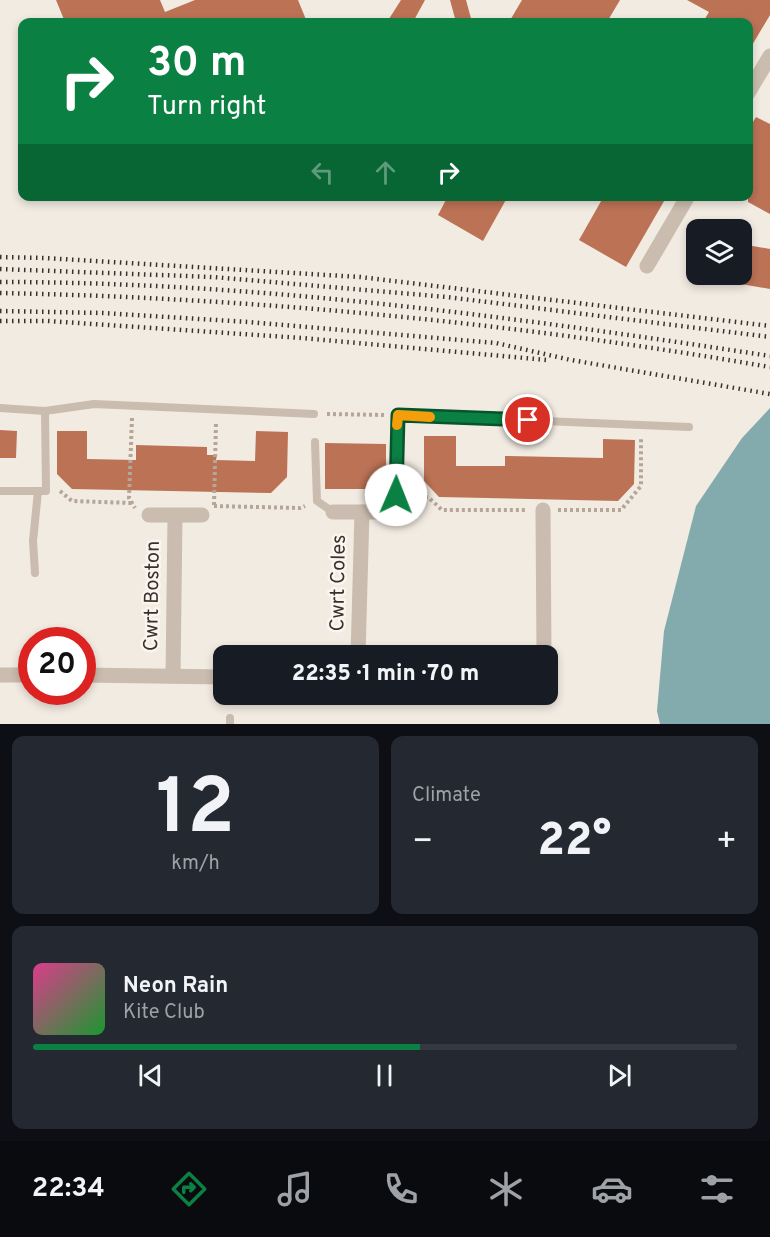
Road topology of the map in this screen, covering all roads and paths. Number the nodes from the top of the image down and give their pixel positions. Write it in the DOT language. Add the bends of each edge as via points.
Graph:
graph roads {
  1 [pos="770,56"];
  2 [pos="753,85"];
  3 [pos="685,201"];
  4 [pos="647,266"];
  5 [pos="132,405"];
  6 [pos="0,408"];
  7 [pos="216,409"];
  8 [pos="45,411"];
  9 [pos="314,414"];
  10 [pos="398,415"];
  11 [pos="689,427"];
  12 [pos="315,442"];
  13 [pos="42,489"];
  14 [pos="0,491"];
  15 [pos="317,501"];
  16 [pos="132,503"];
  17 [pos="543,510"];
  18 [pos="208,511"];
  19 [pos="333,512"];
  20 [pos="362,512"];
  21 [pos="384,512"];
  22 [pos="149,515"];
  23 [pos="175,517"];
  24 [pos="35,573"];
  25 [pos="358,645"];
  26 [pos="544,645"];
  27 [pos="0,675"];
  28 [pos="18,675"];
  29 [pos="96,675"];
  30 [pos="173,676"];
  31 [pos="213,677"];
  1 -- 2 [label="street"];
  3 -- 4 [label="street"];
  5 -- 7 [label="lane"];
  5 -- 8 [label="lane" via="94,404"];
  5 -- 16 [label="path"];
  6 -- 8 [label="lane"];
  7 -- 9 [label="lane"];
  7 -- 18 [label="path"];
  8 -- 13 [label="lane"];
  9 -- 10 [label="path"];
  10 -- 11 [label="lane"];
  10 -- 21 [label="lane" via="396,495"];
  12 -- 15 [label="lane"];
  13 -- 14 [label="lane"];
  13 -- 16 [label="path" via="55,487 72,501"];
  13 -- 24 [label="lane" via="33,541"];
  15 -- 18 [label="path" via="300,508"];
  15 -- 19 [label="lane"];
  16 -- 22 [label="path" via="135,510"];
  17 -- 26 [label="street"];
  18 -- 23 [label="street, Cwrt Boston"];
  19 -- 20 [label="street, Cwrt Coles"];
  20 -- 21 [label="street, Cwrt Coles"];
  20 -- 25 [label="street, Cwrt Coles"];
  22 -- 23 [label="street, Cwrt Boston"];
  23 -- 30 [label="street, Cwrt Boston"];
  27 -- 28 [label="street"];
  29 -- 30 [label="street"];
  30 -- 31 [label="street"];
}
